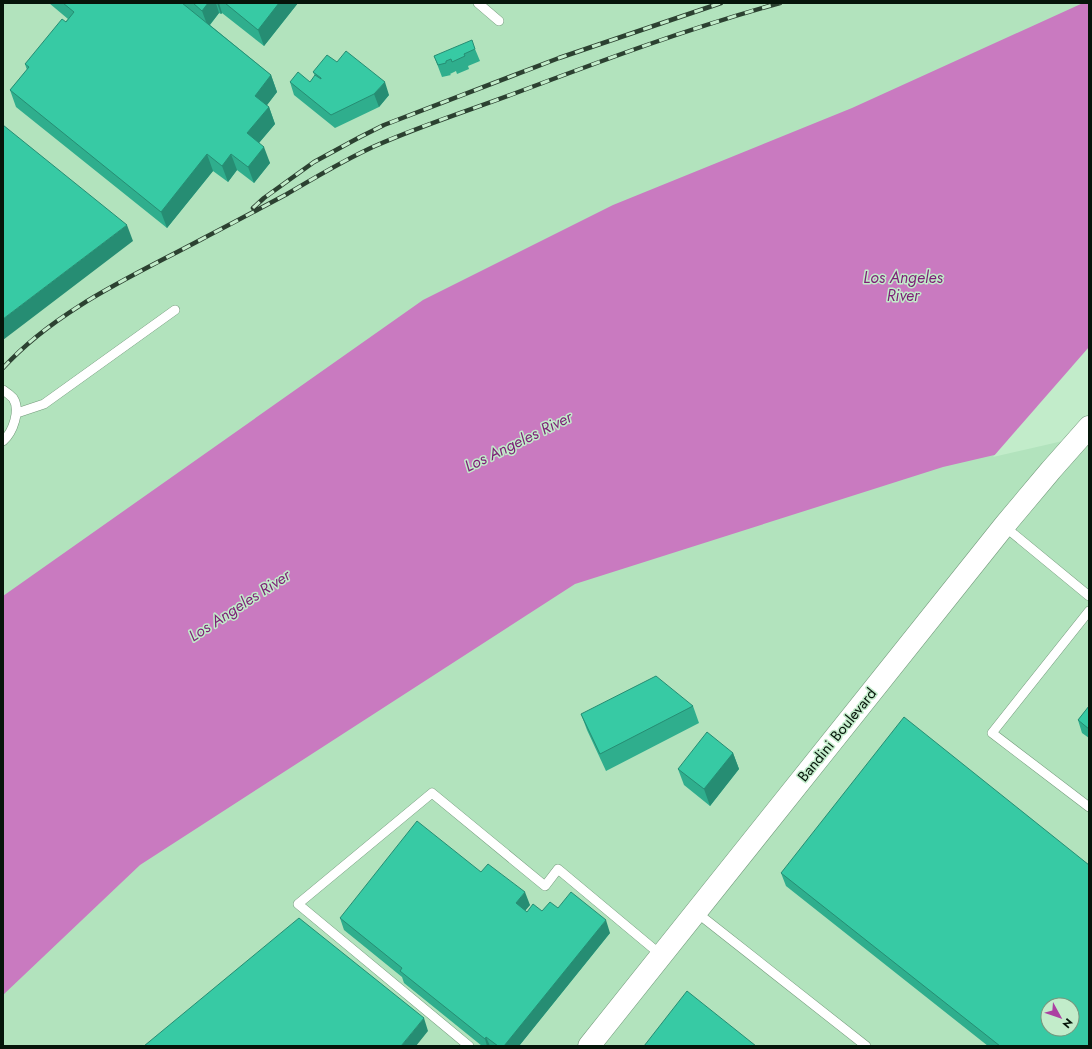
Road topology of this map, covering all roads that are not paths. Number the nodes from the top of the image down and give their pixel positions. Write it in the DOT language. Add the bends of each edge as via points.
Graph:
graph roads {
  1 [pos="478,3"];
  2 [pos="499,21"];
  3 [pos="175,310"];
  4 [pos="3,390"];
  5 [pos="17,413"];
  6 [pos="1089,427"];
  7 [pos="3,441"];
  8 [pos="1004,526"];
  9 [pos="1089,596"];
  10 [pos="1089,611"];
  11 [pos="1089,807"];
  12 [pos="696,912"];
  13 [pos="661,955"];
  14 [pos="469,1046"];
  15 [pos="589,1046"];
  16 [pos="866,1046"];
  1 -- 2 [label="lane"];
  3 -- 5 [label="lane" via="44,404"];
  4 -- 5 [label="lane" via="13,398"];
  5 -- 7 [label="lane" via="8,437"];
  6 -- 8 [label="main road, Bandini Boulevard"];
  8 -- 9 [label="lane"];
  8 -- 12 [label="main road, Bandini Boulevard"];
  10 -- 11 [label="lane" via="992,733"];
  12 -- 13 [label="main road, Bandini Boulevard"];
  12 -- 16 [label="lane"];
  13 -- 14 [label="lane" via="558,869 545,886 432,793 298,904"];
  13 -- 15 [label="main road, Bandini Boulevard"];
}
